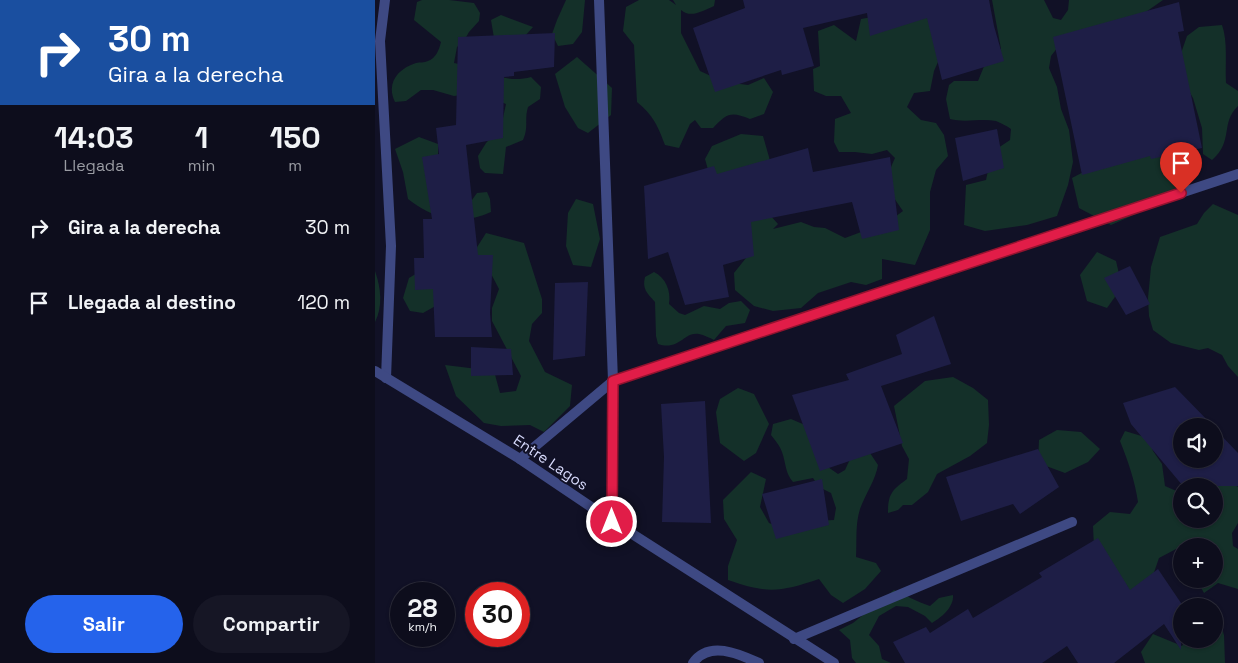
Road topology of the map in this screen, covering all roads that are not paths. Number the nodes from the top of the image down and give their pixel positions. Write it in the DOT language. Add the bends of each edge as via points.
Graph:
graph roads {
  1 [pos="385,0"];
  2 [pos="599,0"];
  3 [pos="1238,174"];
  4 [pos="375,371"];
  5 [pos="386,378"];
  6 [pos="613,381"];
  7 [pos="521,459"];
  8 [pos="612,522"];
  9 [pos="1072,522"];
  10 [pos="794,639"];
  11 [pos="693,663"];
  12 [pos="759,663"];
  13 [pos="833,663"];
  1 -- 5 [label="street" via="380,41 391,246"];
  2 -- 6 [label="street"];
  3 -- 6 [label="street"];
  4 -- 5 [label="street, Entre Lagos"];
  5 -- 7 [label="street, Entre Lagos"];
  6 -- 7 [label="street"];
  6 -- 8 [label="street"];
  7 -- 8 [label="street, Entre Lagos"];
  8 -- 10 [label="street, Entre Lagos"];
  9 -- 10 [label="street"];
  10 -- 13 [label="street, Entre Lagos"];
  11 -- 12 [label="street" via="709,651 723,650"];
}
